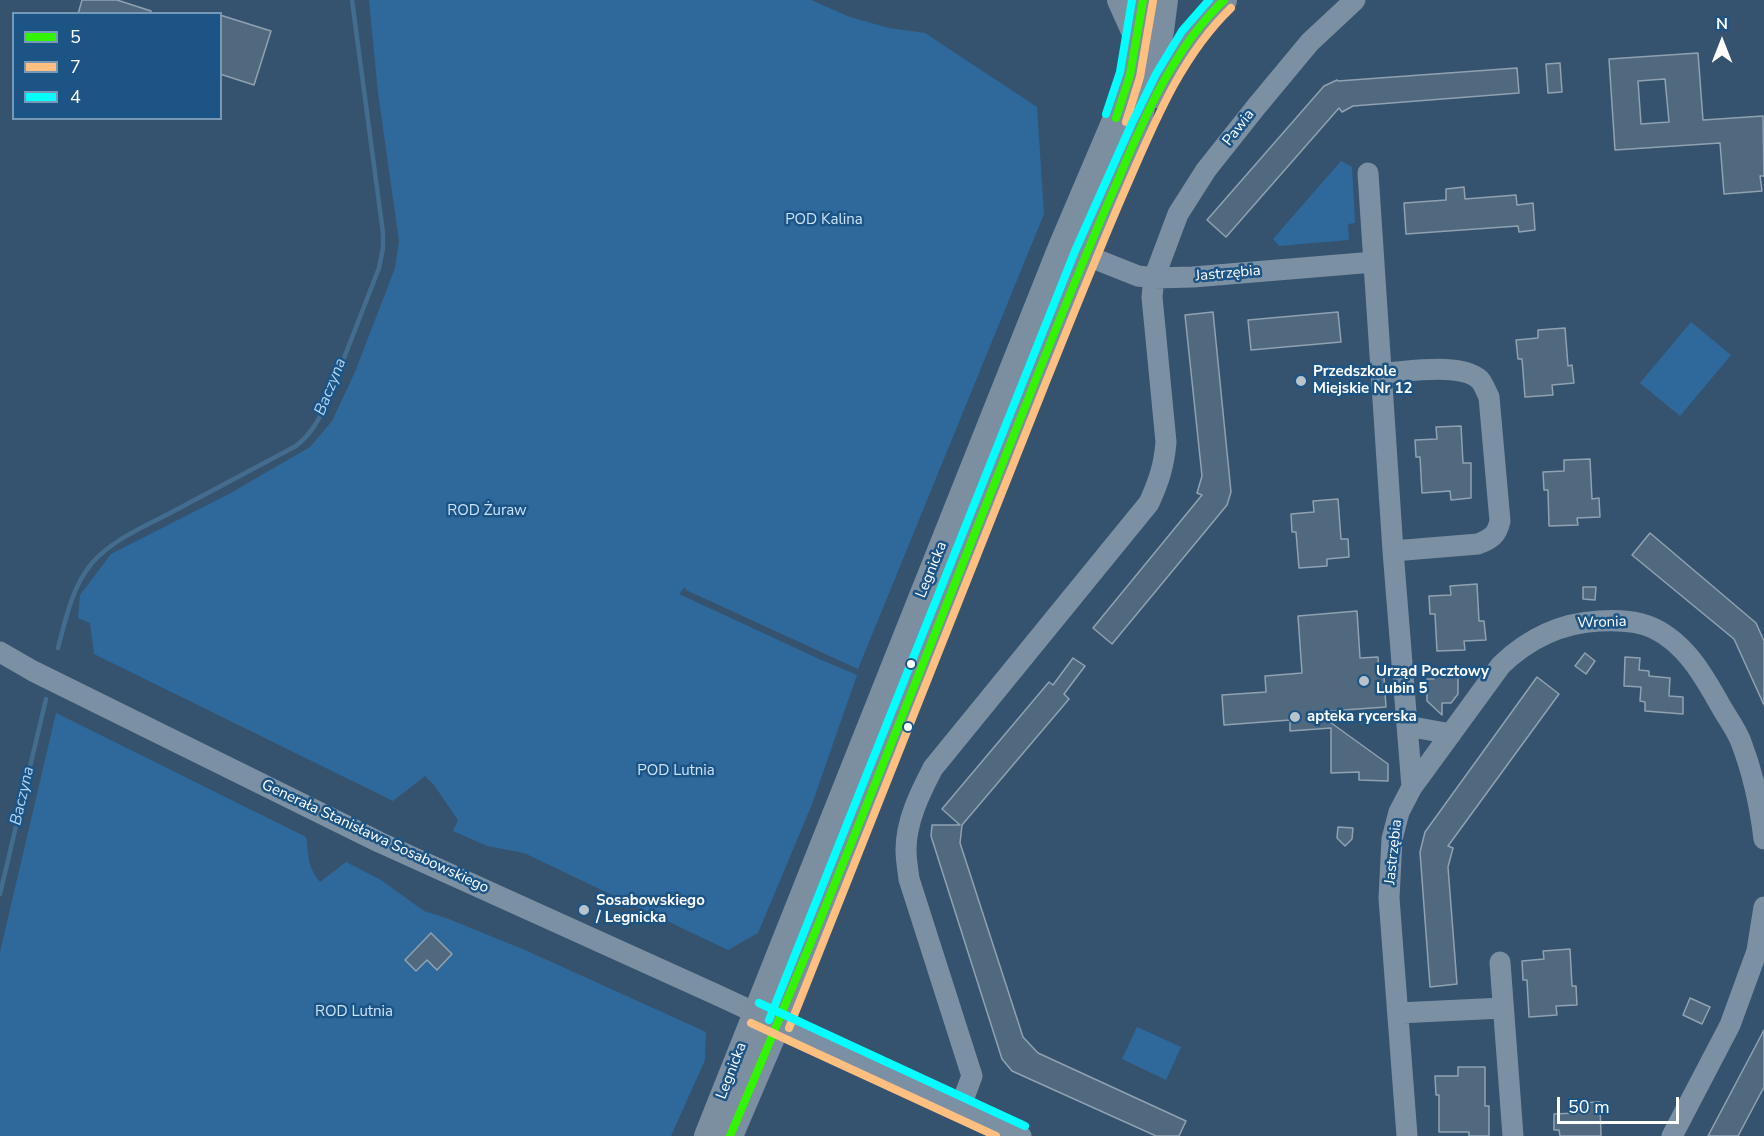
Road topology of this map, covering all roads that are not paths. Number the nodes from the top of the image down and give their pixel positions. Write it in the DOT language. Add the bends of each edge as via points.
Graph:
graph roads {
  1 [pos="1120,0"];
  2 [pos="1143,0"];
  3 [pos="1165,0"];
  4 [pos="1224,0"];
  5 [pos="1355,0"];
  6 [pos="1138,41"];
  7 [pos="1134,141"];
  8 [pos="1368,173"];
  9 [pos="1085,255"];
  10 [pos="1374,262"];
  11 [pos="1154,278"];
  12 [pos="1382,373"];
  13 [pos="1393,551"];
  14 [pos="0,652"];
  15 [pos="1407,726"];
  16 [pos="1451,734"];
  17 [pos="1412,787"];
  18 [pos="1764,840"];
  19 [pos="1764,907"];
  20 [pos="1500,962"];
  21 [pos="1503,1008"];
  22 [pos="755,1012"];
  23 [pos="1398,1013"];
  24 [pos="779,1024"];
  25 [pos="960,1108"];
  26 [pos="706,1136"];
  27 [pos="730,1136"];
  28 [pos="1021,1136"];
  29 [pos="1407,1136"];
  30 [pos="1513,1136"];
  31 [pos="1672,1136"];
  1 -- 6 [label="main road"];
  2 -- 6 [label="main road, Legnicka"];
  3 -- 7 [label="main road, Legnicka"];
  4 -- 7 [label="main road" via="1200,24 1173,62"];
  5 -- 11 [label="street, Pawia" via="1310,42 1206,170 1178,214"];
  6 -- 22 [label="main road, Legnicka" via="1124,99"];
  7 -- 9 [label="main road, Legnicka"];
  8 -- 10 [label="street"];
  9 -- 11 [label="street, Jastrzębia" via="1138,276"];
  9 -- 24 [label="main road, Legnicka"];
  10 -- 11 [label="street, Jastrzębia"];
  10 -- 12 [label="street"];
  11 -- 25 [label="street" via="1152,297 1166,442 1160,480 1149,503 933,768 919,795 910,826 906,850 909,879 972,1076"];
  12 -- 13 [label="street"];
  12 -- 13 [label="street" via="1454,369 1467,372 1484,384 1489,397 1500,521 1498,531 1478,544"];
  13 -- 15 [label="street"];
  14 -- 22 [label="street, Generała Stanisława Sosabowskiego" via="371,838"];
  15 -- 16 [label="street"];
  15 -- 17 [label="street"];
  16 -- 17 [label="street, Wronia"];
  16 -- 18 [label="street, Wronia" via="1501,665 1532,641 1579,623 1639,623 1680,646 1741,740 1760,808"];
  17 -- 23 [label="street, Jastrzębia" via="1399,812 1392,839 1389,898"];
  19 -- 31 [label="street" via="1757,951 1730,1025"];
  20 -- 21 [label="street"];
  21 -- 23 [label="street"];
  21 -- 30 [label="street"];
  22 -- 24 [label="street, Generała Stanisława Sosabowskiego"];
  22 -- 26 [label="main road, Legnicka"];
  23 -- 29 [label="street, Jastrzębia"];
  24 -- 25 [label="street, Generała Stanisława Sosabowskiego"];
  24 -- 27 [label="main road, Legnicka"];
  25 -- 28 [label="street, Generała Stanisława Sosabowskiego"];
}
